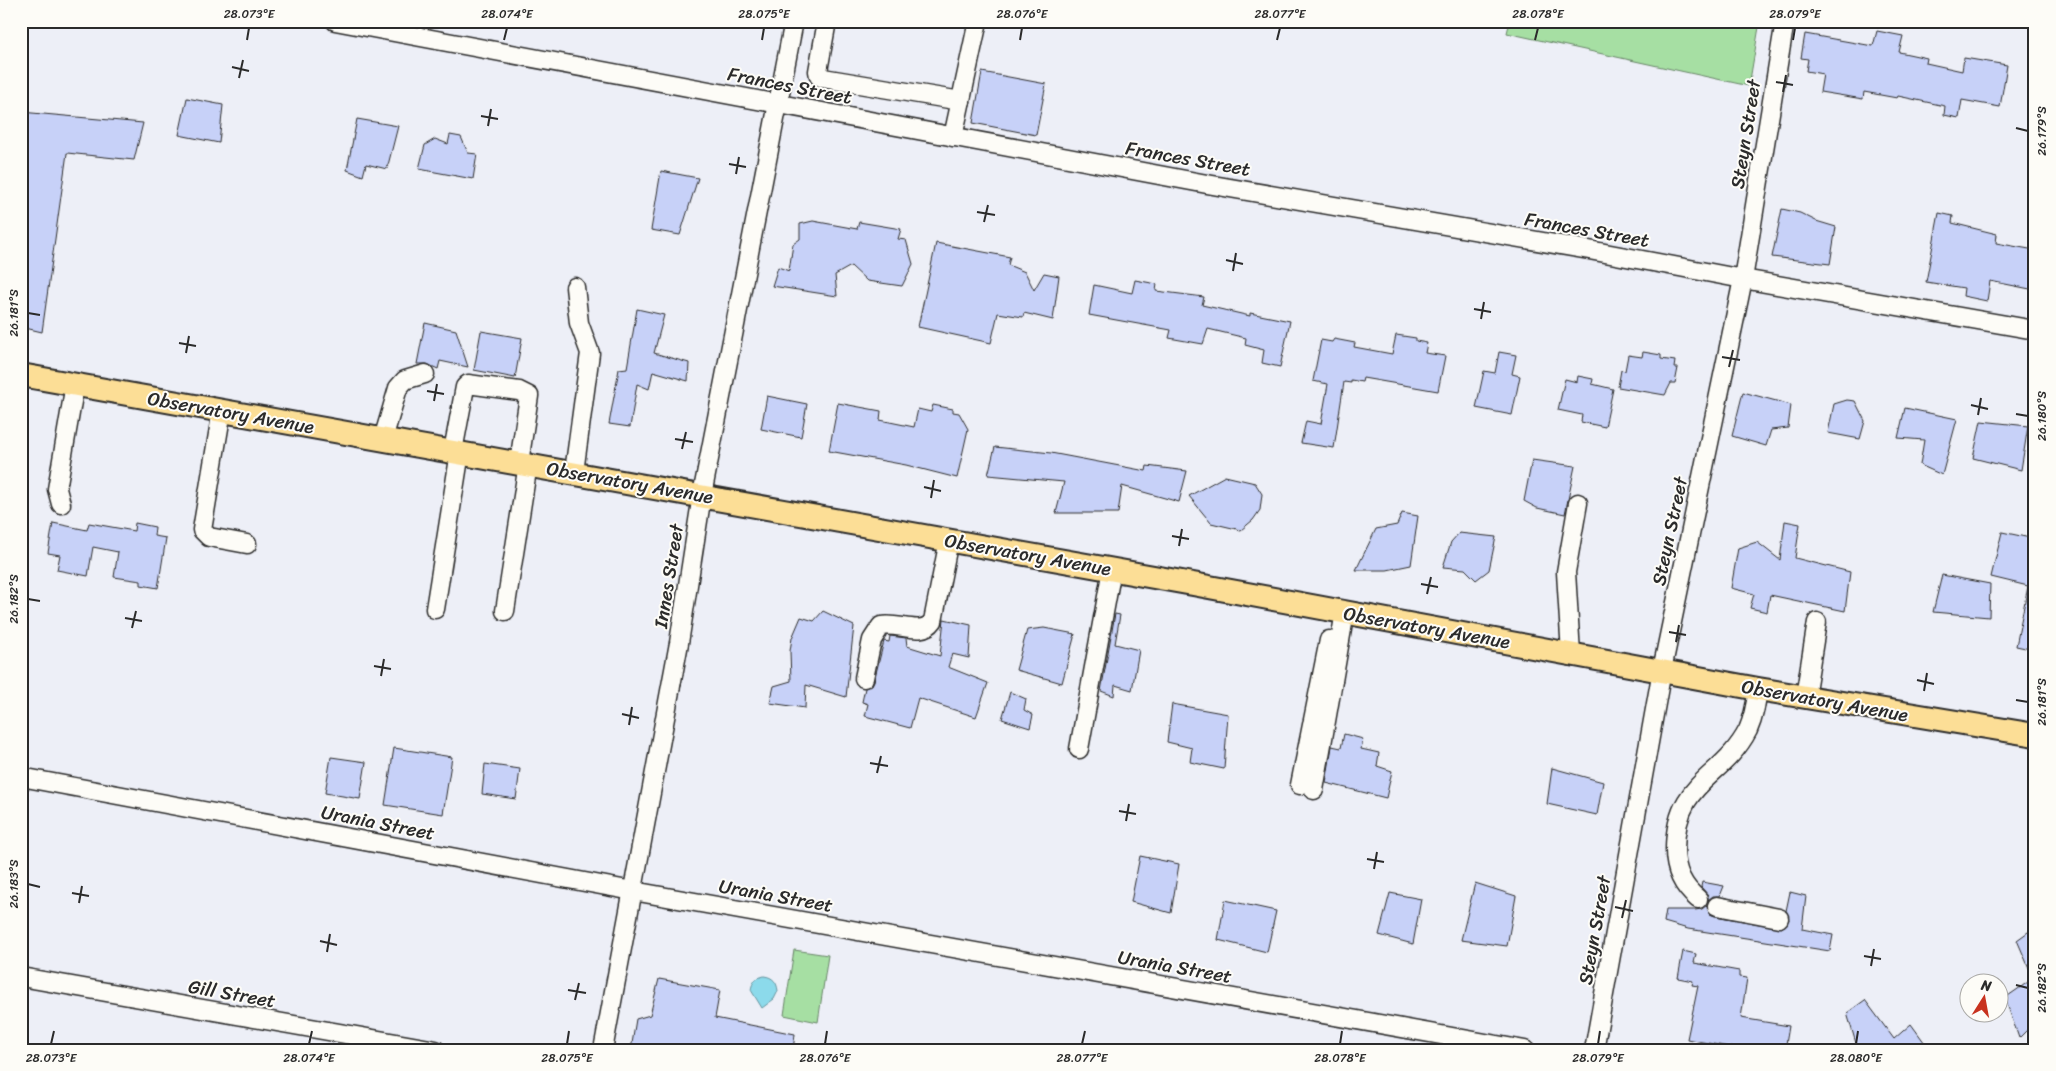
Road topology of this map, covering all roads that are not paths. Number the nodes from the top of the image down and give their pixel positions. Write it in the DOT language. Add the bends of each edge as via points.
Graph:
graph roads {
  1 [pos="335,21"];
  2 [pos="794,21"];
  3 [pos="826,21"];
  4 [pos="978,21"];
  5 [pos="1785,21"];
  6 [pos="961,101"];
  7 [pos="778,104"];
  8 [pos="953,137"];
  9 [pos="1743,279"];
  10 [pos="575,287"];
  11 [pos="2035,330"];
  12 [pos="21,374"];
  13 [pos="425,374"];
  14 [pos="74,384"];
  15 [pos="222,410"];
  16 [pos="383,439"];
  17 [pos="457,452"];
  18 [pos="524,464"];
  19 [pos="574,472"];
  20 [pos="702,495"];
  21 [pos="1578,503"];
  22 [pos="61,504"];
  23 [pos="949,540"];
  24 [pos="247,544"];
  25 [pos="1112,569"];
  26 [pos="435,609"];
  27 [pos="505,611"];
  28 [pos="1340,611"];
  29 [pos="1817,622"];
  30 [pos="1570,654"];
  31 [pos="1662,670"];
  32 [pos="864,678"];
  33 [pos="1758,689"];
  34 [pos="1805,697"];
  35 [pos="2035,736"];
  36 [pos="1079,749"];
  37 [pos="21,777"];
  38 [pos="1307,788"];
  39 [pos="633,891"];
  40 [pos="1698,899"];
  41 [pos="1717,906"];
  42 [pos="1779,918"];
  43 [pos="21,977"];
  44 [pos="436,1050"];
  45 [pos="603,1050"];
  46 [pos="1525,1050"];
  47 [pos="1594,1050"];
  1 -- 7 [label="street, Frances Street"];
  2 -- 7 [label="street, Innes Street"];
  3 -- 6 [label="street" via="819,76"];
  4 -- 6 [label="street"];
  5 -- 9 [label="street, Steyn Street"];
  6 -- 8 [label="street"];
  7 -- 8 [label="street, Frances Street"];
  7 -- 20 [label="street, Innes Street"];
  8 -- 9 [label="street, Frances Street"];
  9 -- 11 [label="street, Frances Street"];
  9 -- 31 [label="street, Steyn Street"];
  10 -- 19 [label="street" via="579,323 590,353"];
  12 -- 14 [label="main road, Observatory Avenue"];
  13 -- 16 [label="street" via="405,380 398,388"];
  14 -- 15 [label="main road, Observatory Avenue"];
  14 -- 22 [label="street" via="57,488"];
  15 -- 16 [label="main road, Observatory Avenue"];
  15 -- 24 [label="street" via="202,530 208,536"];
  16 -- 17 [label="main road, Observatory Avenue"];
  17 -- 18 [label="main road, Observatory Avenue"];
  17 -- 18 [label="street" via="468,384 519,391 528,396"];
  17 -- 26 [label="street"];
  18 -- 19 [label="main road, Observatory Avenue"];
  18 -- 27 [label="street"];
  19 -- 20 [label="main road, Observatory Avenue"];
  20 -- 23 [label="main road, Observatory Avenue"];
  20 -- 39 [label="street, Innes Street" via="679,642"];
  21 -- 30 [label="street" via="1566,572"];
  23 -- 25 [label="main road, Observatory Avenue"];
  23 -- 32 [label="street" via="930,626 923,629 881,626 872,640"];
  25 -- 28 [label="main road, Observatory Avenue"];
  25 -- 36 [label="street"];
  28 -- 30 [label="main road, Observatory Avenue"];
  28 -- 38 [label="street"];
  29 -- 34 [label="street"];
  30 -- 31 [label="main road, Observatory Avenue"];
  31 -- 33 [label="main road, Observatory Avenue"];
  31 -- 47 [label="street, Steyn Street"];
  33 -- 34 [label="main road, Observatory Avenue"];
  33 -- 40 [label="street" via="1754,715 1747,731 1732,752 1692,792 1679,818 1675,863 1686,890"];
  34 -- 35 [label="main road, Observatory Avenue"];
  37 -- 39 [label="street, Urania Street"];
  39 -- 45 [label="street, Innes Street"];
  39 -- 46 [label="street, Urania Street"];
  41 -- 42 [label="street"];
  43 -- 44 [label="street, Gill Street"];
}
